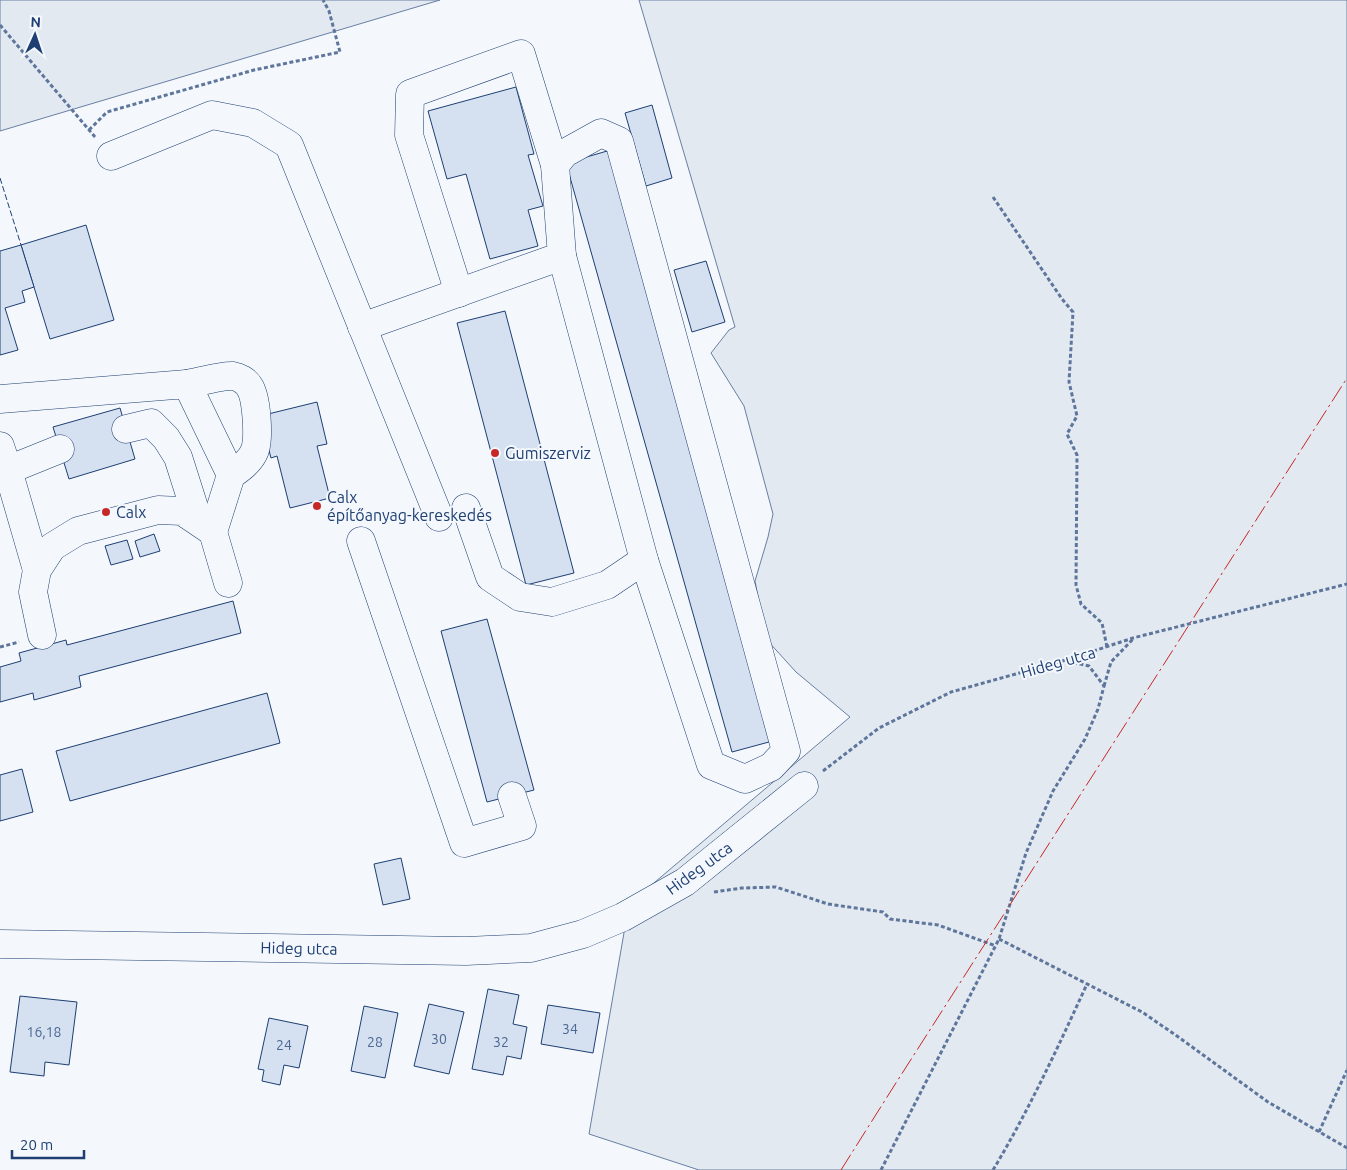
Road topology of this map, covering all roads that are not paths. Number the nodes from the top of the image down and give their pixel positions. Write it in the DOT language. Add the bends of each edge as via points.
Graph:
graph roads {
  1 [pos="111,156"];
  2 [pos="554,165"];
  3 [pos="562,256"];
  4 [pos="459,293"];
  5 [pos="362,327"];
  6 [pos="187,384"];
  7 [pos="0,399"];
  8 [pos="126,429"];
  9 [pos="60,449"];
  10 [pos="4,458"];
  11 [pos="231,475"];
  12 [pos="466,508"];
  13 [pos="439,517"];
  14 [pos="205,526"];
  15 [pos="361,541"];
  16 [pos="644,560"];
  17 [pos="37,570"];
  18 [pos="228,583"];
  19 [pos="42,636"];
  20 [pos="804,786"];
  21 [pos="512,796"];
  22 [pos="0,944"];
  1 -- 5 [label="street" via="212,115 254,123 289,145"];
  2 -- 3 [label="street"];
  2 -- 4 [label="street" via="521,54 410,94 409,135"];
  2 -- 16 [label="street" via="565,153 602,133 619,141 786,751 771,766 746,779 710,765"];
  3 -- 4 [label="street"];
  3 -- 16 [label="street"];
  4 -- 5 [label="street"];
  5 -- 13 [label="street"];
  6 -- 7 [label="street"];
  6 -- 11 [label="street"];
  6 -- 11 [label="street" via="232,376 250,387 257,414 256,448 246,463"];
  8 -- 14 [label="street" via="151,423 166,438 178,457"];
  9 -- 10 [label="street"];
  10 -- 17 [label="street"];
  11 -- 14 [label="street"];
  12 -- 16 [label="street" via="490,577 520,597 552,602 607,585"];
  14 -- 17 [label="street" via="182,511 158,510 78,531 52,547"];
  14 -- 18 [label="street"];
  15 -- 21 [label="street" via="464,843 522,826"];
  17 -- 19 [label="street" via="33,592"];
  20 -- 22 [label="street, Hideg utca" via="686,882 623,917 583,934 531,948 466,951"];
}
